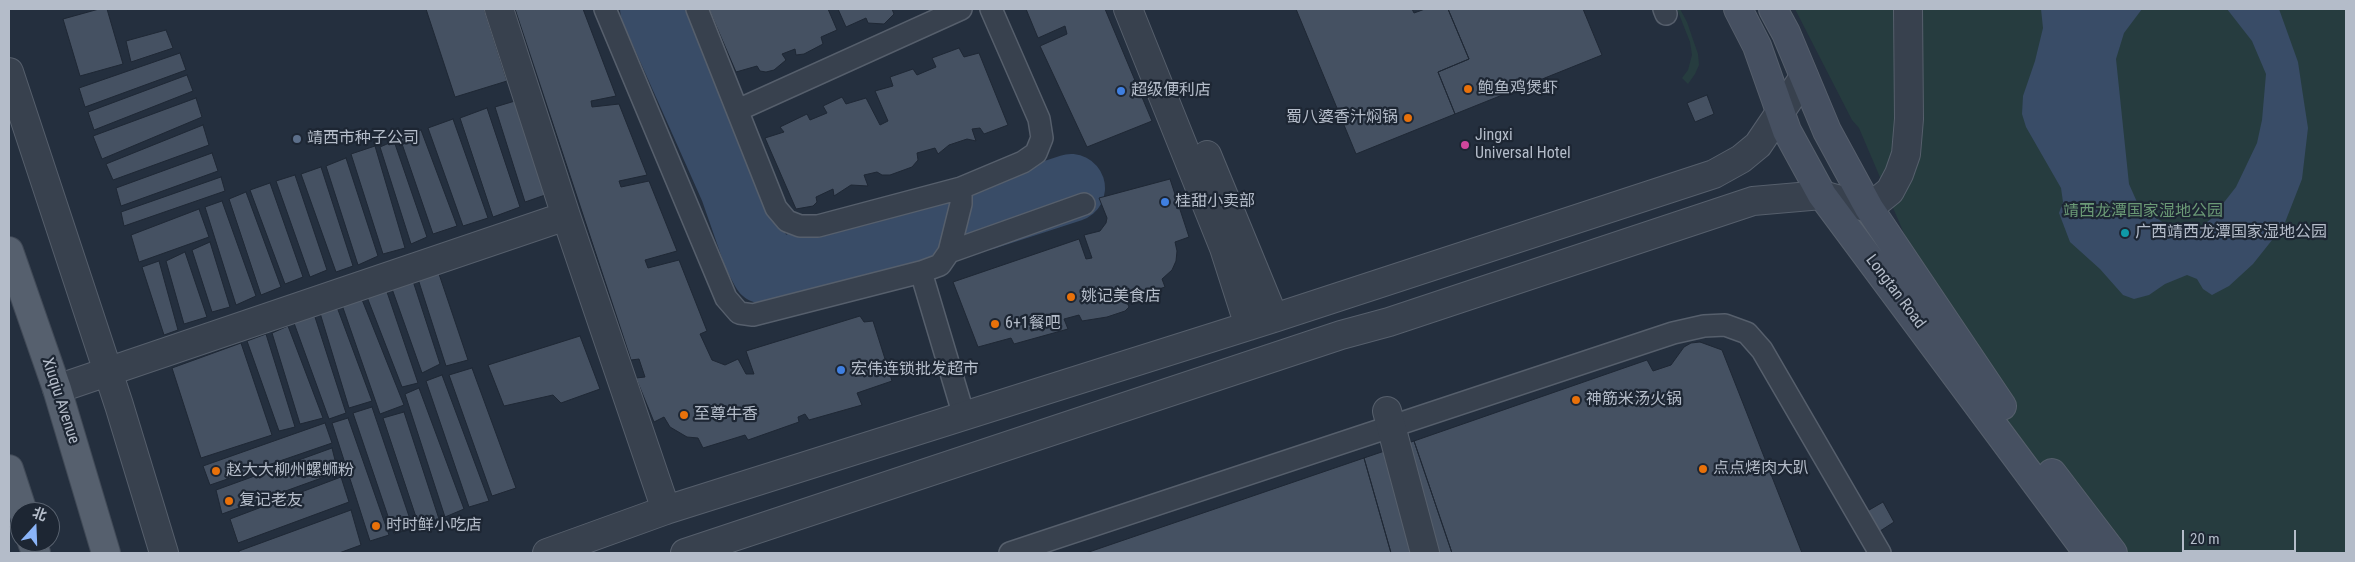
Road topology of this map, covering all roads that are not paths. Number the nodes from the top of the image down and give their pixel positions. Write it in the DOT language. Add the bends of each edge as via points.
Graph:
graph roads {
  1 [pos="499,9"];
  2 [pos="605,9"];
  3 [pos="697,9"];
  4 [pos="961,9"];
  5 [pos="991,9"];
  6 [pos="1128,9"];
  7 [pos="1147,9"];
  8 [pos="1738,9"];
  9 [pos="1773,9"];
  10 [pos="1908,9"];
  11 [pos="9,72"];
  12 [pos="1804,77"];
  13 [pos="738,110"];
  14 [pos="1780,110"];
  15 [pos="1822,195"];
  16 [pos="961,196"];
  17 [pos="1084,204"];
  18 [pos="1869,208"];
  19 [pos="566,216"];
  20 [pos="9,251"];
  21 [pos="949,252"];
  22 [pos="922,272"];
  23 [pos="1262,322"];
  24 [pos="108,372"];
  25 [pos="57,389"];
  26 [pos="964,416"];
  27 [pos="1389,419"];
  28 [pos="9,469"];
  29 [pos="19,502"];
  30 [pos="666,510"];
  31 [pos="106,553"];
  32 [pos="164,553"];
  33 [pos="547,553"];
  34 [pos="685,553"];
  35 [pos="1010,553"];
  36 [pos="1424,553"];
  37 [pos="1880,553"];
  38 [pos="2088,553"];
  39 [pos="2113,553"];
  1 -- 19 [label="street"];
  2 -- 22 [label="lane" via="726,298 739,313 753,316"];
  3 -- 13 [label="lane"];
  4 -- 13 [label="lane"];
  5 -- 16 [label="lane" via="1039,119 1042,138 1036,153"];
  6 -- 23 [label="street" via="1224,248"];
  7 -- 23 [label="street"];
  8 -- 14 [label="main road, Longtan Road" via="1757,46"];
  9 -- 12 [label="main road, Longtan Road"];
  10 -- 18 [label="street" via="1910,119 1906,154 1890,191"];
  11 -- 24 [label="street"];
  12 -- 14 [label="street"];
  12 -- 18 [label="main road, Longtan Road" via="1827,131"];
  13 -- 16 [label="lane" via="776,208 787,222 818,226"];
  14 -- 15 [label="main road, Longtan Road" via="1787,131"];
  14 -- 23 [label="street" via="1758,145 1714,174"];
  15 -- 18 [label="street"];
  15 -- 34 [label="street" via="1753,201"];
  15 -- 38 [label="main road, Longtan Road"];
  16 -- 21 [label="lane"];
  17 -- 21 [label="lane"];
  18 -- 39 [label="main road, Longtan Road" via="2002,407"];
  19 -- 24 [label="street"];
  19 -- 30 [label="street"];
  20 -- 25 [label="main road, Xiuqiu Avenue"];
  21 -- 22 [label="lane" via="940,265"];
  22 -- 26 [label="lane"];
  23 -- 26 [label="street"];
  24 -- 25 [label="street"];
  24 -- 32 [label="street"];
  25 -- 31 [label="main road, Xiuqiu Avenue"];
  26 -- 30 [label="street"];
  27 -- 35 [label="lane"];
  27 -- 36 [label="street"];
  27 -- 37 [label="lane" via="1673,334 1704,326 1725,325 1748,333 1762,350"];
  28 -- 29 [label="main road"];
  30 -- 33 [label="street"];
}
